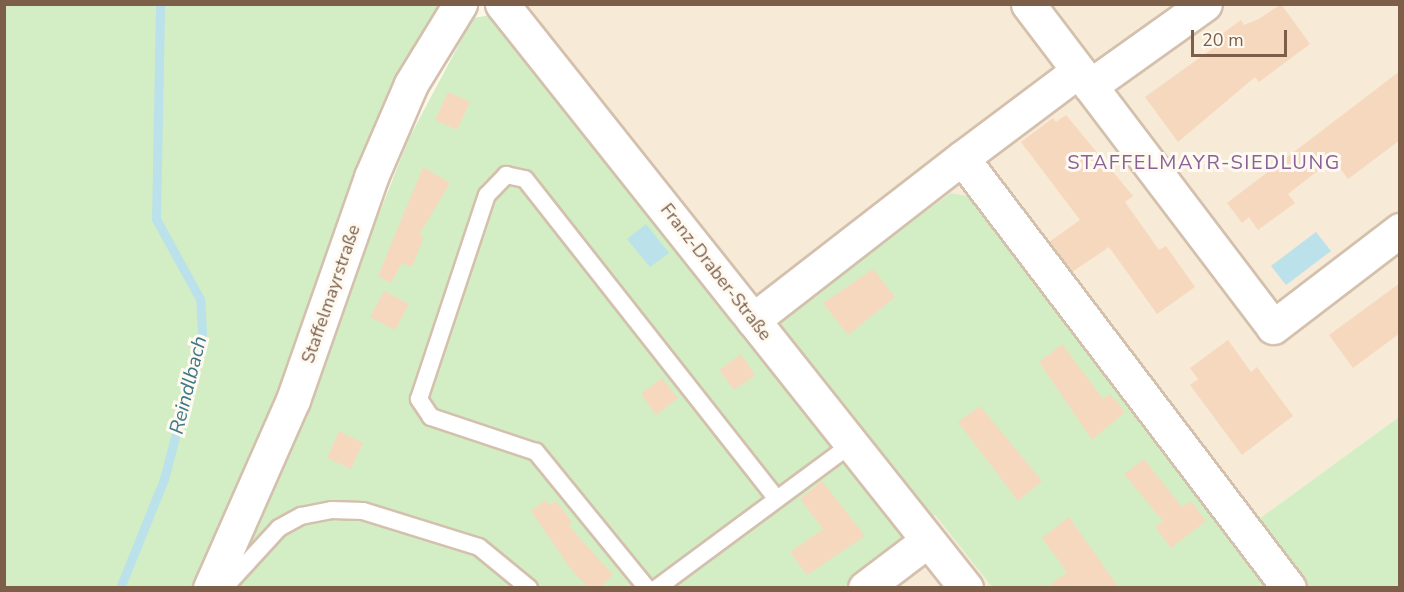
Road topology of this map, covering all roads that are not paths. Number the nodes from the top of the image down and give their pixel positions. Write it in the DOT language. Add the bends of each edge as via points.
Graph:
graph roads {
  1 [pos="460,4"];
  2 [pos="502,4"];
  3 [pos="1028,4"];
  4 [pos="1197,7"];
  5 [pos="1084,78"];
  6 [pos="962,158"];
  7 [pos="1400,230"];
  8 [pos="753,320"];
  9 [pos="853,443"];
  10 [pos="776,498"];
  11 [pos="927,541"];
  12 [pos="210,588"];
  13 [pos="224,588"];
  14 [pos="529,588"];
  15 [pos="647,588"];
  16 [pos="657,588"];
  17 [pos="865,588"];
  18 [pos="966,588"];
  19 [pos="1289,588"];
  1 -- 12 [label="street, Staffelmayrstraße" via="411,84 371,177 293,400"];
  2 -- 8 [label="street, Franz-Draber-Straße"];
  3 -- 5 [label="street"];
  4 -- 5 [label="street"];
  5 -- 6 [label="street"];
  5 -- 7 [label="street" via="1273,327"];
  6 -- 8 [label="street"];
  6 -- 19 [label="street"];
  8 -- 9 [label="street, Franz-Draber-Straße"];
  9 -- 10 [label="lane"];
  9 -- 11 [label="street, Franz-Draber-Straße"];
  10 -- 15 [label="lane" via="525,179 506,175 487,195 419,399 431,417 536,452"];
  10 -- 16 [label="lane"];
  11 -- 17 [label="street"];
  11 -- 18 [label="street, Franz-Draber-Straße"];
  13 -- 14 [label="lane" via="279,528 301,516 332,510 363,511 479,547"];
}
